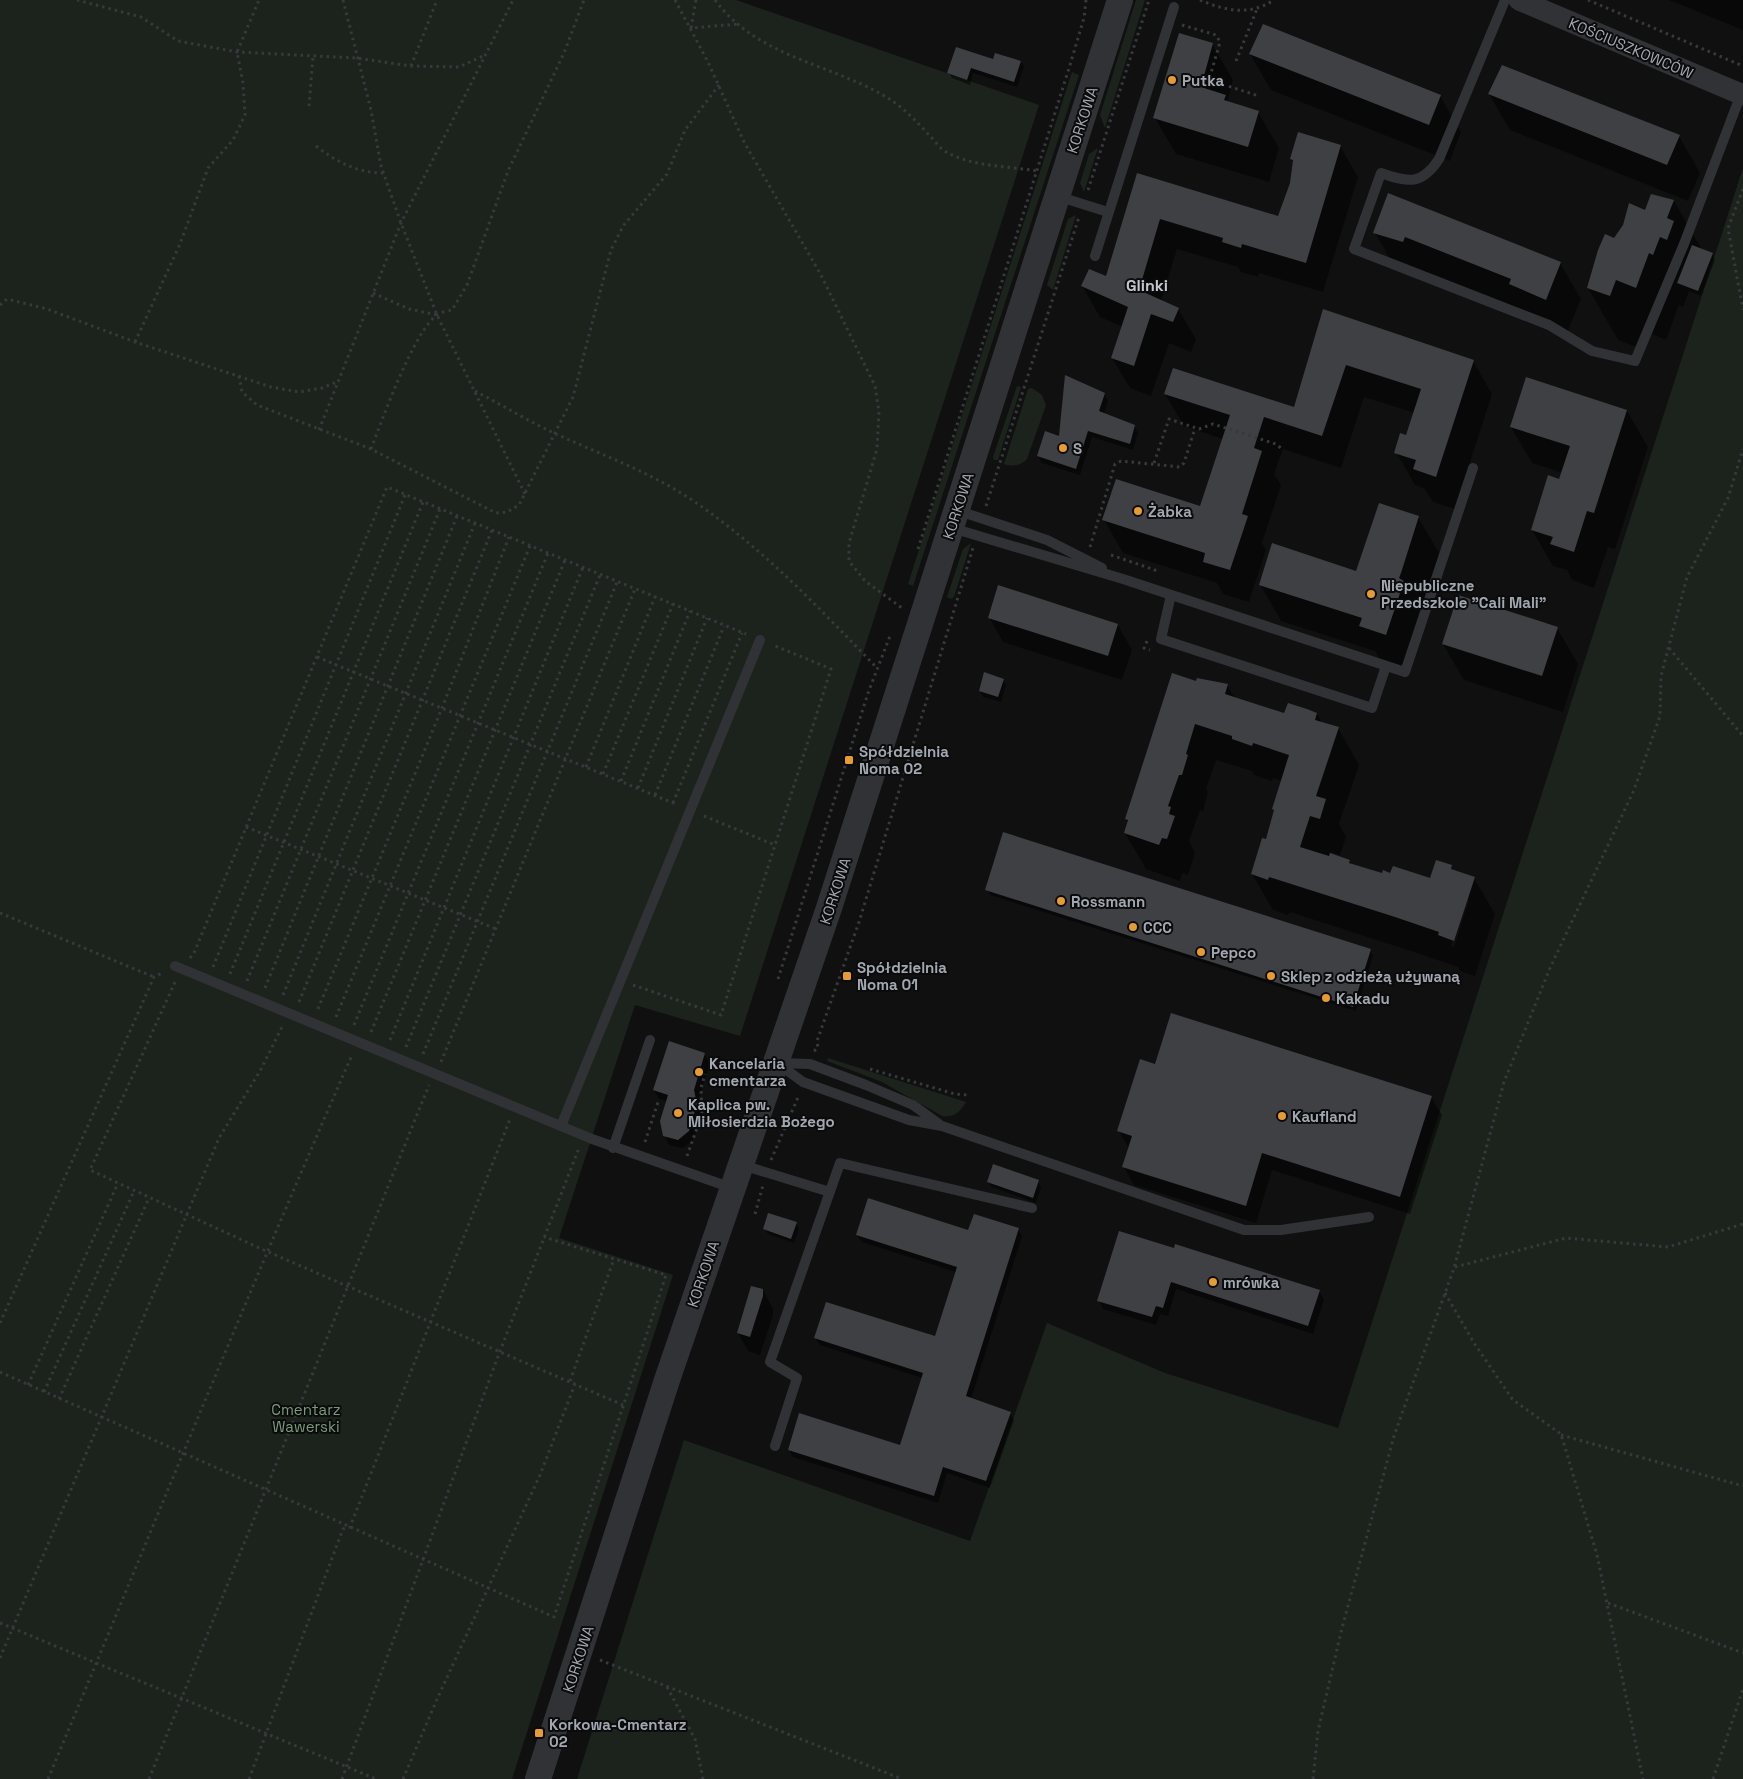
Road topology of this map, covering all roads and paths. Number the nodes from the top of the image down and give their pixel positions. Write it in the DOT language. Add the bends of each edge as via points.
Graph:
graph roads {
  1 [pos="77,0"];
  2 [pos="259,0"];
  3 [pos="343,0"];
  4 [pos="437,0"];
  5 [pos="513,0"];
  6 [pos="584,0"];
  7 [pos="675,0"];
  8 [pos="696,0"];
  9 [pos="716,0"];
  10 [pos="1086,0"];
  11 [pos="1120,0"];
  12 [pos="1200,0"];
  13 [pos="1274,0"];
  14 [pos="1505,0"];
  15 [pos="1519,0"];
  16 [pos="1588,0"];
  17 [pos="1174,7"];
  18 [pos="1257,8"];
  19 [pos="738,24"];
  20 [pos="1182,25"];
  21 [pos="691,28"];
  22 [pos="237,52"];
  23 [pos="313,56"];
  24 [pos="484,56"];
  25 [pos="356,58"];
  26 [pos="1236,60"];
  27 [pos="411,66"];
  28 [pos="1743,66"];
  29 [pos="719,85"];
  30 [pos="1742,95"];
  31 [pos="1259,96"];
  32 [pos="309,106"];
  33 [pos="316,146"];
  34 [pos="1036,171"];
  35 [pos="384,173"];
  36 [pos="1060,186"];
  37 [pos="1743,189"];
  38 [pos="1108,212"];
  39 [pos="401,223"];
  40 [pos="1095,256"];
  41 [pos="373,293"];
  42 [pos="0,305"];
  43 [pos="1743,310"];
  44 [pos="437,315"];
  45 [pos="135,342"];
  46 [pos="240,376"];
  47 [pos="338,382"];
  48 [pos="475,391"];
  49 [pos="1196,428"];
  50 [pos="319,430"];
  51 [pos="556,434"];
  52 [pos="1282,448"];
  53 [pos="1743,448"];
  54 [pos="371,449"];
  55 [pos="1154,463"];
  56 [pos="1473,468"];
  57 [pos="525,494"];
  58 [pos="406,495"];
  59 [pos="423,502"];
  60 [pos="440,509"];
  61 [pos="458,516"];
  62 [pos="954,519"];
  63 [pos="475,524"];
  64 [pos="492,530"];
  65 [pos="509,537"];
  66 [pos="530,546"];
  67 [pos="917,552"];
  68 [pos="1088,552"];
  69 [pos="548,553"];
  70 [pos="565,560"];
  71 [pos="583,567"];
  72 [pos="600,574"];
  73 [pos="1123,579"];
  74 [pos="618,582"];
  75 [pos="635,589"];
  76 [pos="1171,595"];
  77 [pos="655,597"];
  78 [pos="904,599"];
  79 [pos="673,604"];
  80 [pos="901,609"];
  81 [pos="690,611"];
  82 [pos="898,616"];
  83 [pos="707,618"];
  84 [pos="724,626"];
  85 [pos="892,632"];
  86 [pos="742,633"];
  87 [pos="760,640"];
  88 [pos="1669,648"];
  89 [pos="316,657"];
  90 [pos="336,665"];
  91 [pos="1386,666"];
  92 [pos="877,668"];
  93 [pos="353,672"];
  94 [pos="371,679"];
  95 [pos="388,686"];
  96 [pos="406,693"];
  97 [pos="422,700"];
  98 [pos="442,708"];
  99 [pos="461,716"];
  100 [pos="478,723"];
  101 [pos="496,730"];
  102 [pos="1743,736"];
  103 [pos="514,737"];
  104 [pos="530,744"];
  105 [pos="548,751"];
  106 [pos="566,758"];
  107 [pos="586,767"];
  108 [pos="603,774"];
  109 [pos="620,781"];
  110 [pos="638,788"];
  111 [pos="655,795"];
  112 [pos="673,802"];
  113 [pos="692,811"];
  114 [pos="246,827"];
  115 [pos="266,836"];
  116 [pos="284,843"];
  117 [pos="775,845"];
  118 [pos="301,850"];
  119 [pos="318,857"];
  120 [pos="335,864"];
  121 [pos="353,871"];
  122 [pos="371,878"];
  123 [pos="390,886"];
  124 [pos="408,893"];
  125 [pos="425,900"];
  126 [pos="443,908"];
  127 [pos="0,913"];
  128 [pos="460,915"];
  129 [pos="477,922"];
  130 [pos="496,929"];
  131 [pos="178,967"];
  132 [pos="208,979"];
  133 [pos="621,982"];
  134 [pos="225,986"];
  135 [pos="775,988"];
  136 [pos="242,993"];
  137 [pos="260,1000"];
  138 [pos="278,1007"];
  139 [pos="292,1013"];
  140 [pos="313,1022"];
  141 [pos="332,1030"];
  142 [pos="358,1040"];
  143 [pos="650,1040"];
  144 [pos="818,1048"];
  145 [pos="822,1051"];
  146 [pos="385,1052"];
  147 [pos="401,1059"];
  148 [pos="777,1063"];
  149 [pos="418,1066"];
  150 [pos="862,1066"];
  151 [pos="436,1074"];
  152 [pos="704,1074"];
  153 [pos="801,1090"];
  154 [pos="968,1095"];
  155 [pos="659,1099"];
  156 [pos="514,1106"];
  157 [pos="560,1126"];
  158 [pos="942,1126"];
  159 [pos="584,1136"];
  160 [pos="644,1146"];
  161 [pos="613,1148"];
  162 [pos="690,1161"];
  163 [pos="766,1174"];
  164 [pos="737,1176"];
  165 [pos="118,1183"];
  166 [pos="134,1191"];
  167 [pos="830,1192"];
  168 [pos="149,1198"];
  169 [pos="1032,1208"];
  170 [pos="755,1214"];
  171 [pos="187,1216"];
  172 [pos="1369,1217"];
  173 [pos="1743,1224"];
  174 [pos="544,1237"];
  175 [pos="266,1251"];
  176 [pos="614,1259"];
  177 [pos="1454,1268"];
  178 [pos="348,1286"];
  179 [pos="1445,1293"];
  180 [pos="432,1321"];
  181 [pos="0,1323"];
  182 [pos="500,1351"];
  183 [pos="0,1372"];
  184 [pos="570,1381"];
  185 [pos="575,1384"];
  186 [pos="28,1385"];
  187 [pos="44,1392"];
  188 [pos="60,1399"];
  189 [pos="624,1405"];
  190 [pos="101,1417"];
  191 [pos="1561,1434"];
  192 [pos="775,1446"];
  193 [pos="184,1454"];
  194 [pos="1743,1486"];
  195 [pos="265,1490"];
  196 [pos="350,1527"];
  197 [pos="424,1559"];
  198 [pos="488,1588"];
  199 [pos="1608,1603"];
  200 [pos="0,1623"];
  201 [pos="13,1628"];
  202 [pos="581,1652"];
  203 [pos="1743,1653"];
  204 [pos="0,1658"];
  205 [pos="97,1662"];
  206 [pos="667,1686"];
  207 [pos="1743,1689"];
  208 [pos="180,1698"];
  209 [pos="266,1734"];
  210 [pos="347,1767"];
  211 [pos="48,1779"];
  212 [pos="149,1779"];
  213 [pos="249,1779"];
  214 [pos="342,1779"];
  215 [pos="376,1779"];
  216 [pos="404,1779"];
  217 [pos="538,1779"];
  218 [pos="703,1779"];
  219 [pos="902,1779"];
  220 [pos="1313,1779"];
  221 [pos="1643,1779"];
  222 [pos="1713,1779"];
  1 -- 22 [label="path" via="141,17 178,41"];
  2 -- 22 [label="path"];
  3 -- 25 [label="path"];
  4 -- 27 [label="path"];
  5 -- 24 [label="path"];
  6 -- 44 [label="path" via="564,53 508,171 467,285 452,310"];
  7 -- 21 [label="path"];
  8 -- 21 [label="path"];
  9 -- 19 [label="path"];
  10 -- 34 [label="path" via="1084,18"];
  11 -- 36 [label="street, KORKOWA"];
  12 -- 18 [label="path" via="1223,10"];
  13 -- 18 [label="path"];
  14 -- 30 [label="lane" via="1439,159 1431,172 1417,180 1403,181 1381,173 1354,249 1549,326 1592,350 1635,361"];
  15 -- 30 [label="street, KOŚCIUSZKOWCÓW"];
  16 -- 28 [label="path"];
  17 -- 38 [label="lane"];
  18 -- 26 [label="path"];
  19 -- 21 [label="path"];
  19 -- 34 [label="path" via="778,51 888,98 910,114 944,151 966,160"];
  20 -- 31 [label="path" via="1216,35 1220,42 1209,80"];
  21 -- 29 [label="path"];
  22 -- 23 [label="path"];
  22 -- 45 [label="path" via="245,115 233,140 208,168 180,244"];
  23 -- 25 [label="path"];
  23 -- 32 [label="path"];
  24 -- 27 [label="path" via="459,67"];
  24 -- 39 [label="path"];
  25 -- 27 [label="path"];
  25 -- 35 [label="path"];
  29 -- 51 [label="path" via="685,130 667,174 623,226 611,250 573,397"];
  29 -- 80 [label="path" via="744,142 821,275 876,386 879,412 877,449 849,543 850,561 865,581"];
  33 -- 35 [label="path" via="345,165 368,173"];
  34 -- 36 [label="path"];
  34 -- 67 [label="path"];
  35 -- 39 [label="path"];
  36 -- 38 [label="lane"];
  36 -- 62 [label="street, KORKOWA"];
  37 -- 43 [label="path" via="1728,228"];
  38 -- 40 [label="lane"];
  39 -- 41 [label="path"];
  39 -- 44 [label="path"];
  41 -- 44 [label="path" via="409,309"];
  41 -- 47 [label="path"];
  42 -- 45 [label="path" via="7,299 47,309"];
  44 -- 48 [label="path"];
  44 -- 54 [label="path" via="423,332 397,382"];
  45 -- 46 [label="path"];
  46 -- 47 [label="path" via="271,387 299,392"];
  46 -- 50 [label="path" via="242,392 257,405"];
  47 -- 50 [label="path"];
  48 -- 51 [label="path"];
  48 -- 57 [label="path"];
  49 -- 52 [label="path" via="1213,424"];
  49 -- 55 [label="path" via="1180,467"];
  49 -- 55 [label="path" via="1169,419"];
  50 -- 54 [label="path"];
  51 -- 57 [label="path"];
  51 -- 92 [label="path" via="626,463 691,500 757,548"];
  53 -- 88 [label="path" via="1728,498 1687,577"];
  54 -- 57 [label="path" via="496,513 507,512 519,505"];
  55 -- 68 [label="path" via="1120,460 1115,464"];
  56 -- 91 [label="lane" via="1405,672"];
  58 -- 59 [label="path"];
  58 -- 89 [label="path" via="387,487"];
  58 -- 90 [label="path"];
  59 -- 60 [label="path"];
  59 -- 93 [label="path"];
  60 -- 61 [label="path"];
  60 -- 94 [label="path"];
  61 -- 63 [label="path"];
  61 -- 95 [label="path"];
  62 -- 73 [label="lane"];
  62 -- 73 [label="lane" via="1046,540"];
  62 -- 148 [label="street, KORKOWA"];
  63 -- 64 [label="path"];
  63 -- 96 [label="path"];
  64 -- 65 [label="path"];
  64 -- 97 [label="path"];
  65 -- 66 [label="path"];
  65 -- 98 [label="path"];
  66 -- 69 [label="path"];
  66 -- 99 [label="path"];
  69 -- 70 [label="path"];
  69 -- 100 [label="path"];
  70 -- 71 [label="path"];
  70 -- 101 [label="path"];
  71 -- 72 [label="path"];
  71 -- 103 [label="path"];
  72 -- 74 [label="path"];
  72 -- 104 [label="path"];
  73 -- 76 [label="lane"];
  74 -- 75 [label="path"];
  74 -- 105 [label="path"];
  75 -- 77 [label="path"];
  75 -- 106 [label="path"];
  76 -- 91 [label="lane"];
  76 -- 91 [label="lane" via="1161,639 1178,645 1372,708"];
  77 -- 79 [label="path"];
  77 -- 107 [label="path"];
  78 -- 80 [label="path"];
  79 -- 81 [label="path"];
  79 -- 108 [label="path"];
  80 -- 82 [label="path"];
  81 -- 83 [label="path"];
  81 -- 109 [label="path"];
  83 -- 84 [label="path"];
  83 -- 110 [label="path"];
  84 -- 86 [label="path"];
  84 -- 111 [label="path"];
  85 -- 92 [label="path"];
  86 -- 87 [label="path"];
  86 -- 112 [label="path"];
  87 -- 113 [label="lane"];
  87 -- 117 [label="path" via="831,669"];
  88 -- 102 [label="path"];
  88 -- 177 [label="path" via="1662,676 1660,716 1634,790 1550,968 1504,1082"];
  89 -- 90 [label="path"];
  89 -- 114 [label="path"];
  90 -- 93 [label="path"];
  90 -- 115 [label="path"];
  92 -- 135 [label="path"];
  93 -- 94 [label="path"];
  93 -- 116 [label="path"];
  94 -- 95 [label="path"];
  94 -- 118 [label="path"];
  95 -- 96 [label="path"];
  95 -- 119 [label="path"];
  96 -- 97 [label="path"];
  96 -- 120 [label="path"];
  97 -- 98 [label="path"];
  97 -- 121 [label="path"];
  98 -- 99 [label="path"];
  98 -- 122 [label="path"];
  99 -- 100 [label="path"];
  99 -- 123 [label="path"];
  100 -- 101 [label="path"];
  100 -- 124 [label="path"];
  101 -- 103 [label="path"];
  101 -- 125 [label="path"];
  103 -- 104 [label="path"];
  103 -- 126 [label="path"];
  104 -- 105 [label="path"];
  104 -- 128 [label="path"];
  105 -- 106 [label="path"];
  105 -- 129 [label="path"];
  106 -- 107 [label="path"];
  106 -- 130 [label="path"];
  107 -- 108 [label="path"];
  108 -- 109 [label="path"];
  109 -- 110 [label="path"];
  110 -- 111 [label="path"];
  111 -- 112 [label="path"];
  112 -- 113 [label="path"];
  113 -- 117 [label="path"];
  113 -- 133 [label="lane"];
  114 -- 115 [label="path"];
  114 -- 131 [label="path" via="194,953"];
  115 -- 116 [label="path"];
  115 -- 132 [label="path"];
  116 -- 118 [label="path"];
  116 -- 134 [label="path"];
  117 -- 133 [label="path" via="721,1015"];
  118 -- 119 [label="path"];
  118 -- 136 [label="path"];
  119 -- 120 [label="path"];
  119 -- 137 [label="path"];
  120 -- 121 [label="path"];
  120 -- 138 [label="path"];
  121 -- 122 [label="path"];
  121 -- 139 [label="path"];
  122 -- 123 [label="path"];
  122 -- 140 [label="path"];
  123 -- 124 [label="path"];
  123 -- 141 [label="path"];
  124 -- 125 [label="path"];
  124 -- 142 [label="path"];
  125 -- 126 [label="path"];
  125 -- 142 [label="path"];
  126 -- 128 [label="path"];
  126 -- 146 [label="path"];
  127 -- 181 [label="path" via="154,977"];
  128 -- 129 [label="path"];
  128 -- 147 [label="path"];
  129 -- 130 [label="path"];
  129 -- 149 [label="path"];
  130 -- 151 [label="path"];
  131 -- 132 [label="lane"];
  131 -- 165 [label="path" via="90,1170"];
  132 -- 134 [label="lane"];
  133 -- 157 [label="lane"];
  134 -- 136 [label="lane"];
  136 -- 137 [label="lane"];
  137 -- 138 [label="lane"];
  138 -- 139 [label="lane"];
  139 -- 140 [label="lane"];
  139 -- 171 [label="path" via="219,1138"];
  140 -- 141 [label="lane"];
  141 -- 142 [label="lane"];
  142 -- 146 [label="lane"];
  142 -- 175 [label="path"];
  143 -- 161 [label="lane"];
  144 -- 145 [label="path"];
  146 -- 147 [label="lane"];
  147 -- 149 [label="lane"];
  148 -- 158 [label="lane" via="803,1082 909,1120"];
  148 -- 158 [label="lane" via="810,1064 866,1085 913,1105"];
  148 -- 164 [label="street, KORKOWA"];
  149 -- 151 [label="lane"];
  150 -- 154 [label="path"];
  151 -- 156 [label="lane"];
  151 -- 178 [label="path"];
  152 -- 162 [label="path" via="702,1114 686,1159"];
  153 -- 163 [label="path"];
  155 -- 160 [label="path"];
  156 -- 157 [label="lane"];
  156 -- 180 [label="path"];
  157 -- 159 [label="lane"];
  158 -- 172 [label="lane" via="1244,1230 1281,1230"];
  159 -- 161 [label="lane"];
  159 -- 174 [label="path"];
  161 -- 164 [label="lane"];
  163 -- 164 [label="lane"];
  163 -- 167 [label="lane"];
  163 -- 170 [label="path"];
  164 -- 202 [label="street, KORKOWA" via="670,1371"];
  165 -- 166 [label="path"];
  165 -- 186 [label="path"];
  166 -- 168 [label="path"];
  166 -- 187 [label="path"];
  167 -- 169 [label="lane" via="840,1163"];
  167 -- 192 [label="lane" via="770,1362 797,1378"];
  168 -- 171 [label="path"];
  168 -- 188 [label="path"];
  171 -- 175 [label="path"];
  171 -- 190 [label="path"];
  173 -- 177 [label="path" via="1668,1247 1566,1238"];
  174 -- 176 [label="path"];
  174 -- 182 [label="path"];
  175 -- 178 [label="path"];
  175 -- 193 [label="path"];
  176 -- 184 [label="path"];
  176 -- 189 [label="path" via="666,1276"];
  177 -- 179 [label="path"];
  178 -- 180 [label="path"];
  178 -- 195 [label="path"];
  179 -- 191 [label="path" via="1513,1400"];
  179 -- 220 [label="path" via="1386,1465 1318,1731"];
  180 -- 182 [label="path"];
  180 -- 196 [label="path"];
  182 -- 184 [label="path"];
  182 -- 197 [label="path"];
  183 -- 186 [label="path"];
  184 -- 185 [label="path"];
  185 -- 189 [label="path"];
  185 -- 198 [label="path" via="540,1475"];
  186 -- 187 [label="path"];
  187 -- 188 [label="path"];
  188 -- 190 [label="path"];
  189 -- 198 [label="path" via="554,1617"];
  190 -- 193 [label="path"];
  190 -- 201 [label="path"];
  191 -- 194 [label="path"];
  191 -- 199 [label="path"];
  193 -- 195 [label="path"];
  193 -- 205 [label="path"];
  195 -- 196 [label="path"];
  195 -- 208 [label="path"];
  196 -- 197 [label="path"];
  196 -- 209 [label="path" via="343,1529"];
  197 -- 198 [label="path"];
  197 -- 210 [label="path"];
  198 -- 216 [label="path"];
  199 -- 203 [label="path"];
  199 -- 221 [label="path"];
  200 -- 201 [label="path"];
  201 -- 204 [label="path"];
  201 -- 205 [label="path"];
  202 -- 206 [label="path"];
  202 -- 217 [label="street, KORKOWA"];
  205 -- 208 [label="path"];
  205 -- 211 [label="path"];
  206 -- 218 [label="path" via="695,1738"];
  206 -- 219 [label="path"];
  207 -- 222 [label="path"];
  208 -- 209 [label="path"];
  208 -- 212 [label="path"];
  209 -- 210 [label="path"];
  209 -- 213 [label="path"];
  210 -- 214 [label="path"];
  210 -- 215 [label="path"];
}
